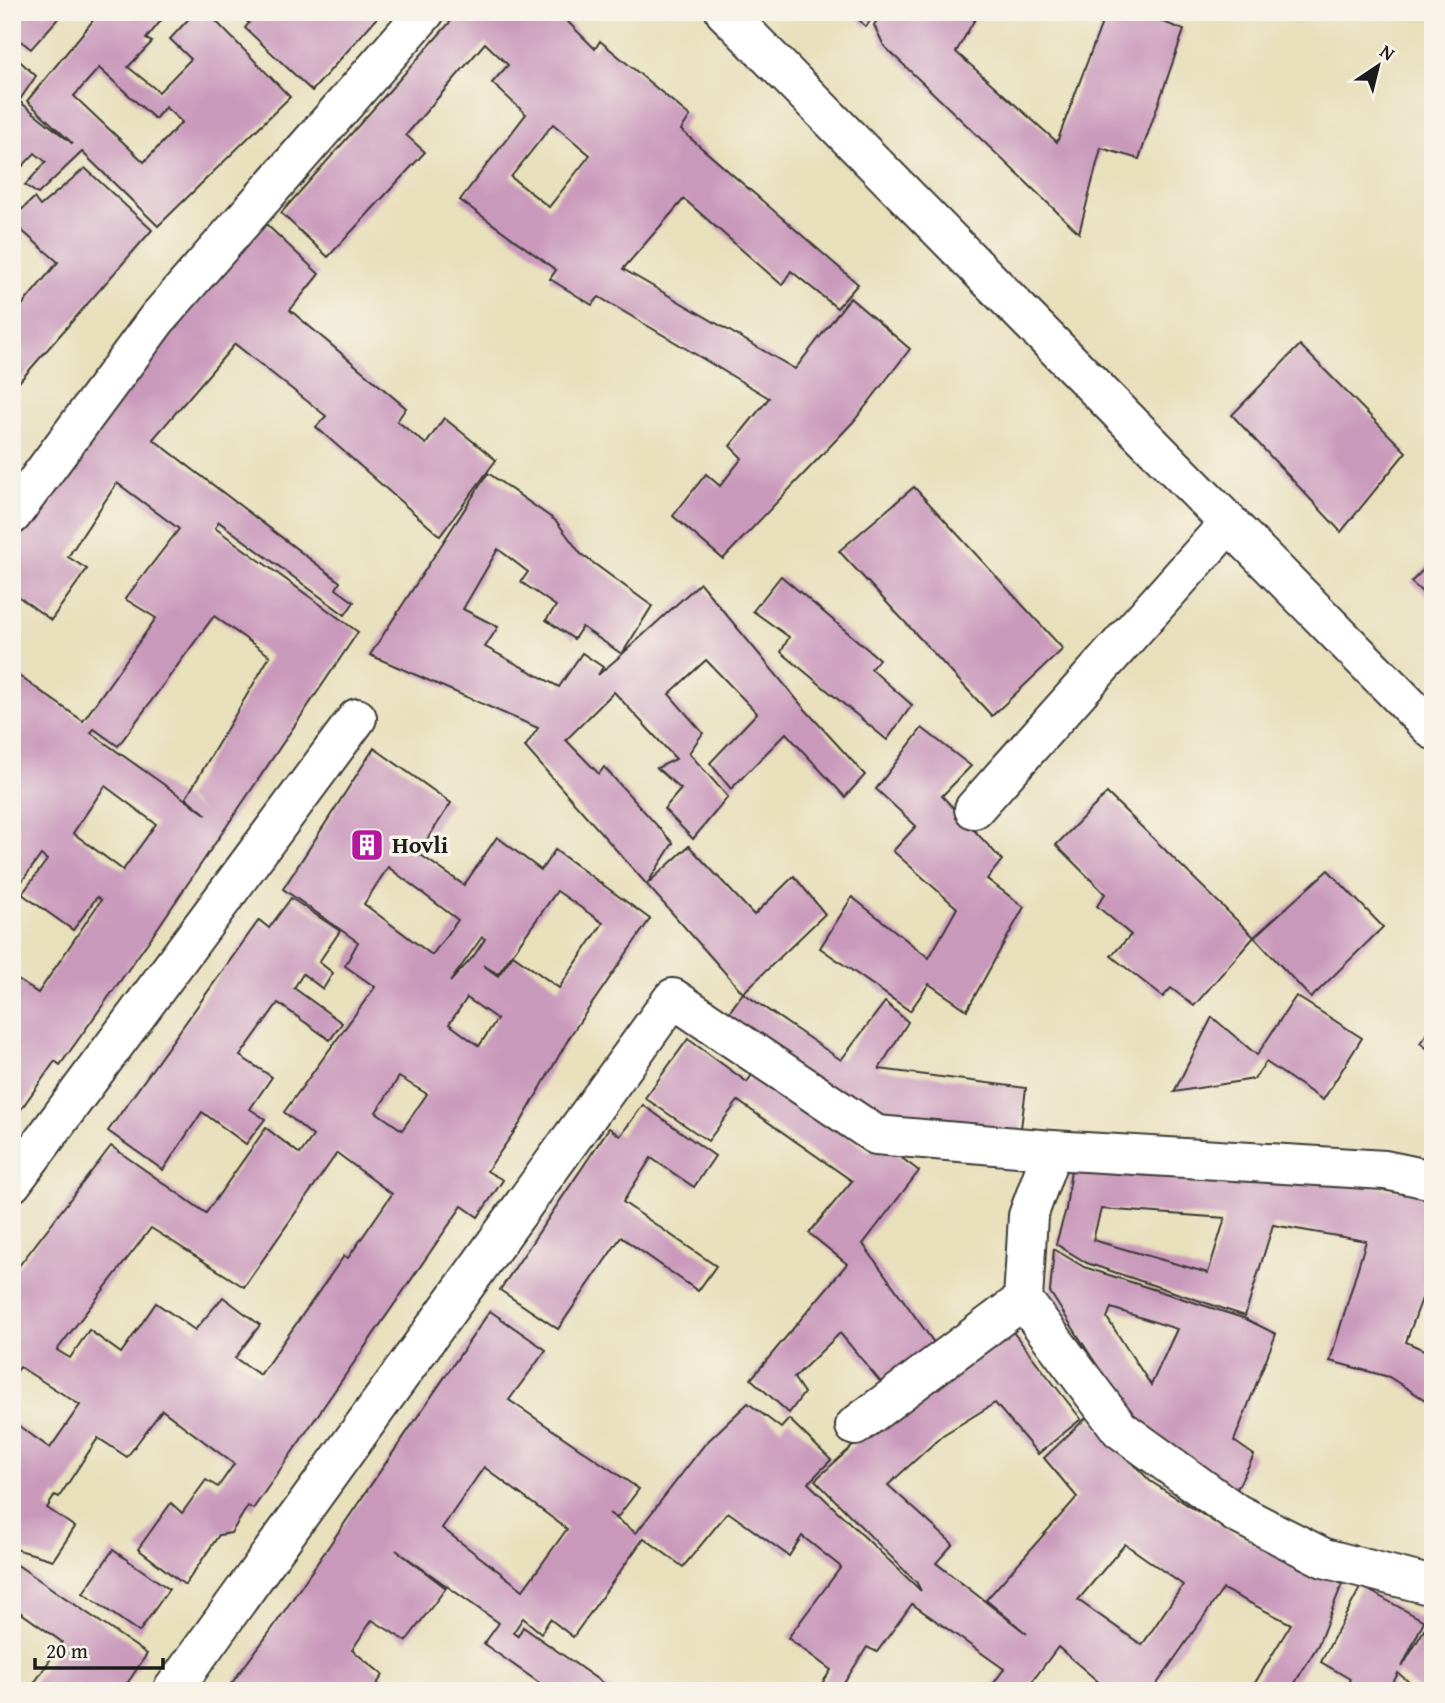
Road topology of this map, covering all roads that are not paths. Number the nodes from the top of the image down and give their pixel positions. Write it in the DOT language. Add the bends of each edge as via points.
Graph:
graph roads {
  1 [pos="425,12"];
  2 [pos="725,12"];
  3 [pos="12,515"];
  4 [pos="1229,523"];
  5 [pos="357,718"];
  6 [pos="1433,730"];
  7 [pos="974,809"];
  8 [pos="1052,1150"];
  9 [pos="1433,1180"];
  10 [pos="12,1183"];
  11 [pos="1023,1300"];
  12 [pos="855,1426"];
  13 [pos="1433,1586"];
  14 [pos="172,1691"];
  1 -- 3 [label="street" via="157,319"];
  2 -- 4 [label="street"];
  4 -- 6 [label="street"];
  4 -- 7 [label="street"];
  5 -- 10 [label="street"];
  8 -- 9 [label="street" via="1385,1170"];
  8 -- 11 [label="street" via="1028,1216"];
  8 -- 14 [label="street" via="876,1135 673,998"];
  11 -- 12 [label="street"];
  11 -- 13 [label="street" via="1120,1430 1236,1513 1324,1558"];
}
